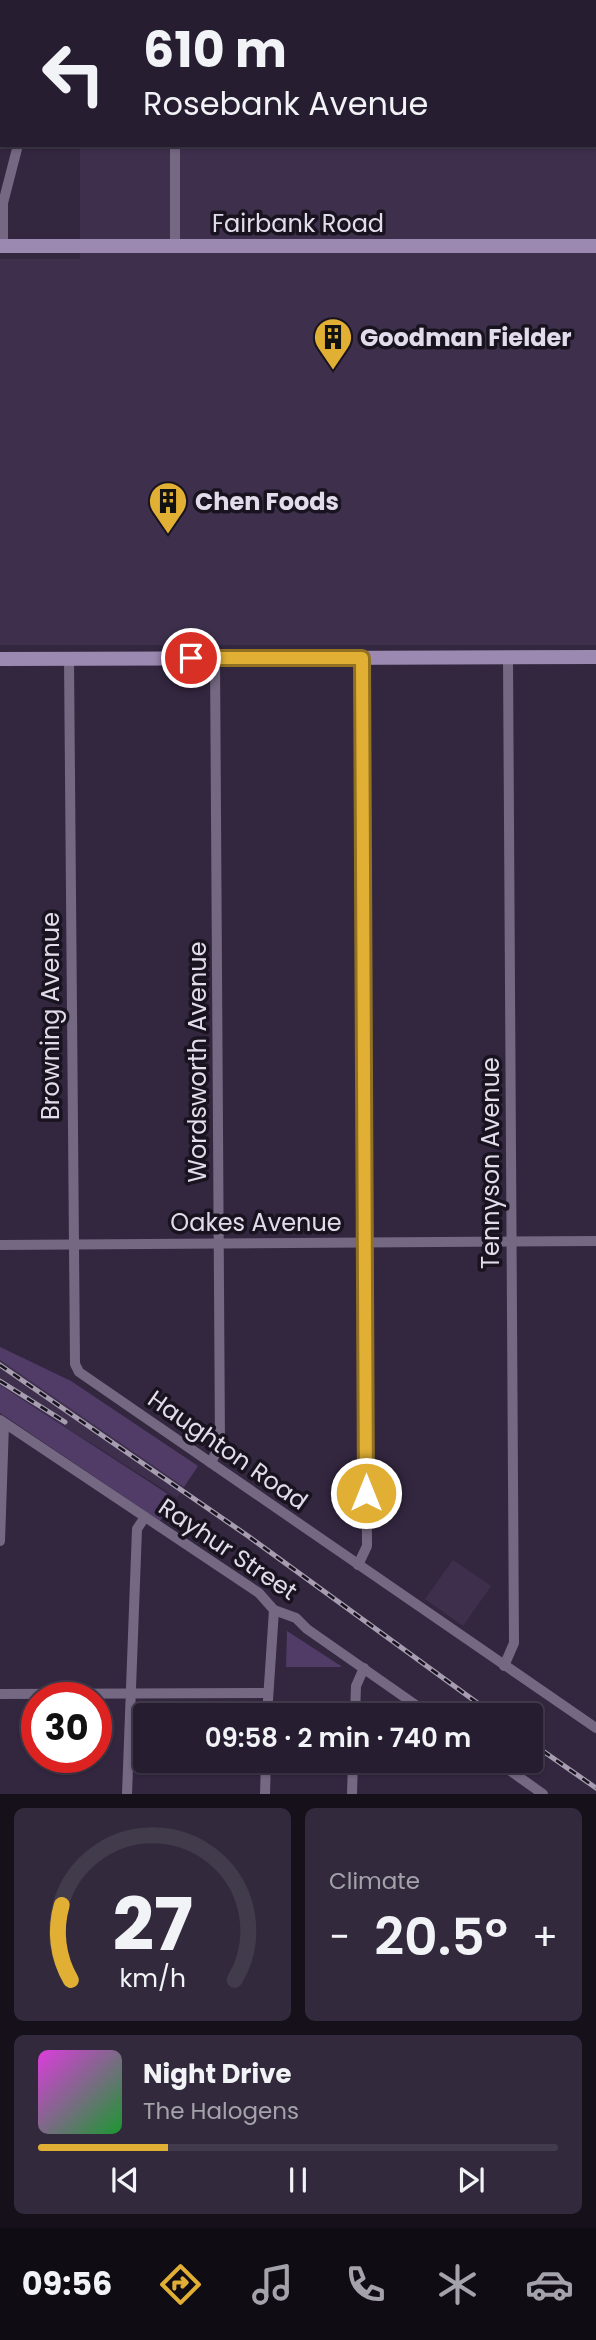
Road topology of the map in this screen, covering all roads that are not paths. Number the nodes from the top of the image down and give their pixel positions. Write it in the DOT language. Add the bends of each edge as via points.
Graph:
graph roads {
  1 [pos="17,147"];
  2 [pos="175,147"];
  3 [pos="1,246"];
  4 [pos="175,246"];
  5 [pos="596,246"];
  6 [pos="596,657"];
  7 [pos="215,658"];
  8 [pos="362,658"];
  9 [pos="508,658"];
  10 [pos="0,659"];
  11 [pos="69,659"];
  12 [pos="596,1241"];
  13 [pos="511,1242"];
  14 [pos="365,1243"];
  15 [pos="219,1244"];
  16 [pos="0,1245"];
  17 [pos="73,1245"];
  18 [pos="79,1371"];
  19 [pos="2,1422"];
  20 [pos="211,1463"];
  21 [pos="145,1517"];
  22 [pos="0,1541"];
  23 [pos="358,1565"];
  24 [pos="274,1610"];
  25 [pos="504,1666"];
  26 [pos="363,1668"];
  27 [pos="130,1693"];
  28 [pos="268,1693"];
  29 [pos="0,1694"];
  30 [pos="268,1703"];
  31 [pos="355,1703"];
  32 [pos="413,1703"];
  33 [pos="596,1728"];
  34 [pos="266,1773"];
  35 [pos="353,1773"];
  36 [pos="513,1773"];
  37 [pos="127,1794"];
  38 [pos="265,1794"];
  39 [pos="352,1794"];
  40 [pos="543,1794"];
  1 -- 3 [label="street" via="3,203"];
  2 -- 4 [label="street"];
  3 -- 4 [label="street, Fairbank Road"];
  4 -- 5 [label="street, Fairbank Road"];
  6 -- 9 [label="street"];
  7 -- 8 [label="street"];
  7 -- 11 [label="street"];
  7 -- 15 [label="street, Wordsworth Avenue"];
  8 -- 9 [label="street"];
  8 -- 14 [label="street"];
  9 -- 13 [label="street, Tennyson Avenue"];
  10 -- 11 [label="street"];
  11 -- 17 [label="street, Browning Avenue"];
  12 -- 13 [label="street, Oakes Avenue"];
  13 -- 14 [label="street, Oakes Avenue"];
  13 -- 25 [label="street, Tennyson Avenue" via="514,1643"];
  14 -- 15 [label="street, Oakes Avenue"];
  14 -- 23 [label="street" via="367,1545"];
  15 -- 17 [label="street, Oakes Avenue"];
  15 -- 20 [label="street, Wordsworth Avenue" via="220,1443"];
  16 -- 17 [label="street, Oakes Avenue"];
  17 -- 18 [label="street, Browning Avenue" via="74,1355"];
  18 -- 20 [label="street, Haughton Road"];
  19 -- 21 [label="street, Rayhur Street"];
  19 -- 22 [label="street"];
  20 -- 23 [label="street, Haughton Road"];
  21 -- 24 [label="street, Rayhur Street" via="259,1593"];
  21 -- 27 [label="street" via="137,1529"];
  23 -- 25 [label="street, Haughton Road"];
  24 -- 26 [label="street, Rayhur Street" via="304,1624"];
  24 -- 28 [label="street"];
  25 -- 33 [label="street, Haughton Road"];
  26 -- 31 [label="street"];
  26 -- 32 [label="street, Rayhur Street"];
  27 -- 28 [label="street"];
  27 -- 29 [label="street"];
  27 -- 37 [label="street"];
  28 -- 30 [label="street"];
  34 -- 38 [label="street"];
  35 -- 39 [label="street"];
  36 -- 40 [label="street"];
}
